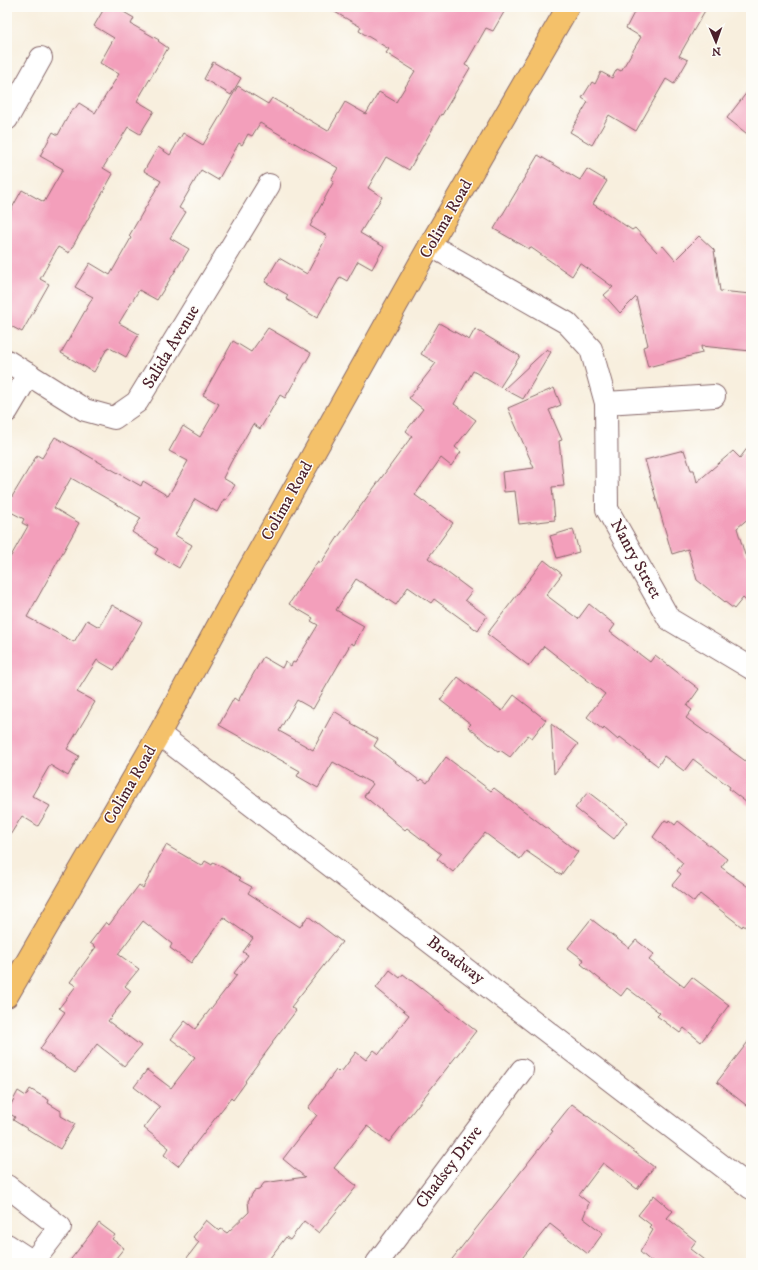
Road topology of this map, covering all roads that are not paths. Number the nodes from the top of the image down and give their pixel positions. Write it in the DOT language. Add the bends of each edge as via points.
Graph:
graph roads {
  1 [pos="568,7"];
  2 [pos="41,58"];
  3 [pos="7,119"];
  4 [pos="269,185"];
  5 [pos="430,245"];
  6 [pos="7,361"];
  7 [pos="29,374"];
  8 [pos="714,396"];
  9 [pos="606,403"];
  10 [pos="7,411"];
  11 [pos="751,668"];
  12 [pos="159,734"];
  13 [pos="7,996"];
  14 [pos="522,1070"];
  15 [pos="7,1186"];
  16 [pos="751,1188"];
  17 [pos="7,1245"];
  18 [pos="377,1263"];
  1 -- 5 [label="main road, Colima Road"];
  2 -- 3 [label="street"];
  4 -- 7 [label="street, Salida Avenue" via="137,402 114,418 86,410"];
  5 -- 9 [label="street, Nanry Street" via="567,323 591,349"];
  5 -- 12 [label="main road, Colima Road"];
  6 -- 7 [label="street"];
  7 -- 10 [label="street"];
  8 -- 9 [label="street"];
  9 -- 11 [label="street, Nanry Street" via="608,509 669,619"];
  12 -- 13 [label="main road, Colima Road"];
  12 -- 16 [label="street, Broadway"];
  14 -- 18 [label="street, Chadsey Drive"];
  15 -- 17 [label="street" via="60,1227 33,1262"];
}
